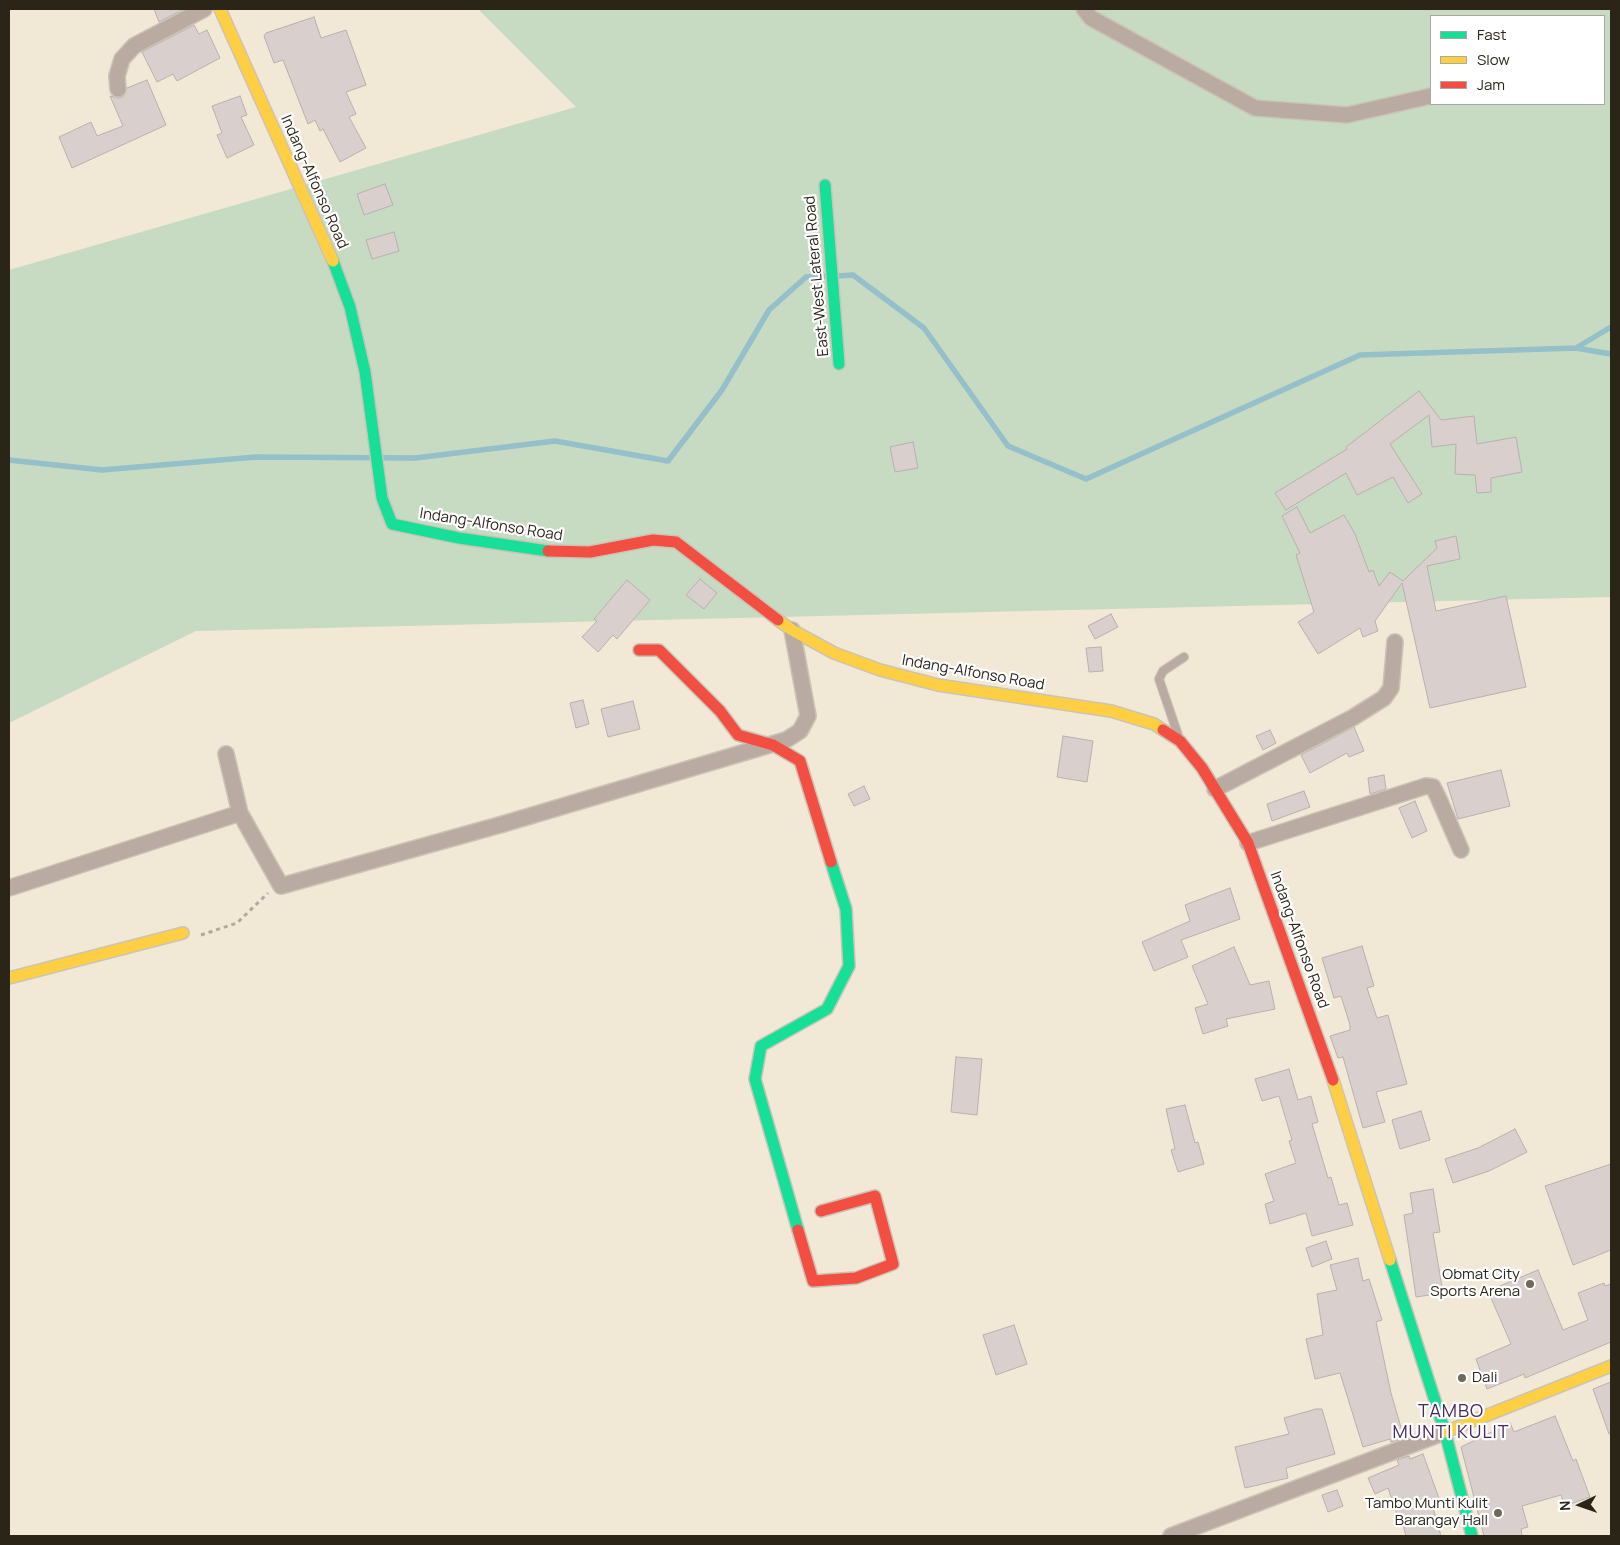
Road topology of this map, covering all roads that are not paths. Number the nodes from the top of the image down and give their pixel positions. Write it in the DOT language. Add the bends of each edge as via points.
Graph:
graph roads {
  1 [pos="204,9"];
  2 [pos="220,9"];
  3 [pos="1084,9"];
  4 [pos="118,89"];
  5 [pos="1430,96"];
  6 [pos="824,185"];
  7 [pos="839,364"];
  8 [pos="792,630"];
  9 [pos="1395,642"];
  10 [pos="639,650"];
  11 [pos="1184,657"];
  12 [pos="1180,741"];
  13 [pos="773,745"];
  14 [pos="226,754"];
  15 [pos="1215,789"];
  16 [pos="240,813"];
  17 [pos="1248,843"];
  18 [pos="1461,850"];
  19 [pos="9,888"];
  20 [pos="183,933"];
  21 [pos="9,978"];
  22 [pos="821,1211"];
  23 [pos="1611,1366"];
  24 [pos="1445,1432"];
  25 [pos="1170,1536"];
  26 [pos="1472,1536"];
  1 -- 4 [label="street" via="134,46 122,59 117,76"];
  2 -- 8 [label="main road, Indang-Alfonso Road" via="350,307 365,372 382,498 389,522 395,526 459,538 574,553 653,540 676,542"];
  3 -- 5 [label="street" via="1092,18 1255,108 1347,115"];
  6 -- 7 [label="main road, East-West Lateral Road"];
  8 -- 12 [label="main road, Indang-Alfonso Road" via="834,653 880,670 938,684 1111,711 1154,724"];
  8 -- 13 [label="street" via="808,716 800,731"];
  9 -- 15 [label="street" via="1391,688 1384,698"];
  10 -- 13 [label="main road" via="658,650 720,711 738,735"];
  11 -- 12 [label="lane" via="1163,671 1159,679"];
  12 -- 15 [label="main road, Indang-Alfonso Road"];
  13 -- 16 [label="street" via="281,886"];
  13 -- 22 [label="main road" via="800,761 846,909 849,966 827,1010 761,1046 755,1079 814,1281 856,1278 893,1264 876,1196"];
  14 -- 16 [label="street"];
  15 -- 17 [label="main road, Indang-Alfonso Road"];
  16 -- 19 [label="street"];
  17 -- 18 [label="street" via="1426,786 1432,787 1438,796"];
  17 -- 24 [label="main road, Indang-Alfonso Road" via="1337,1092"];
  20 -- 21 [label="main road"];
  23 -- 24 [label="main road"];
  24 -- 25 [label="street"];
  24 -- 26 [label="main road, Indang-Alfonso Road"];
}
